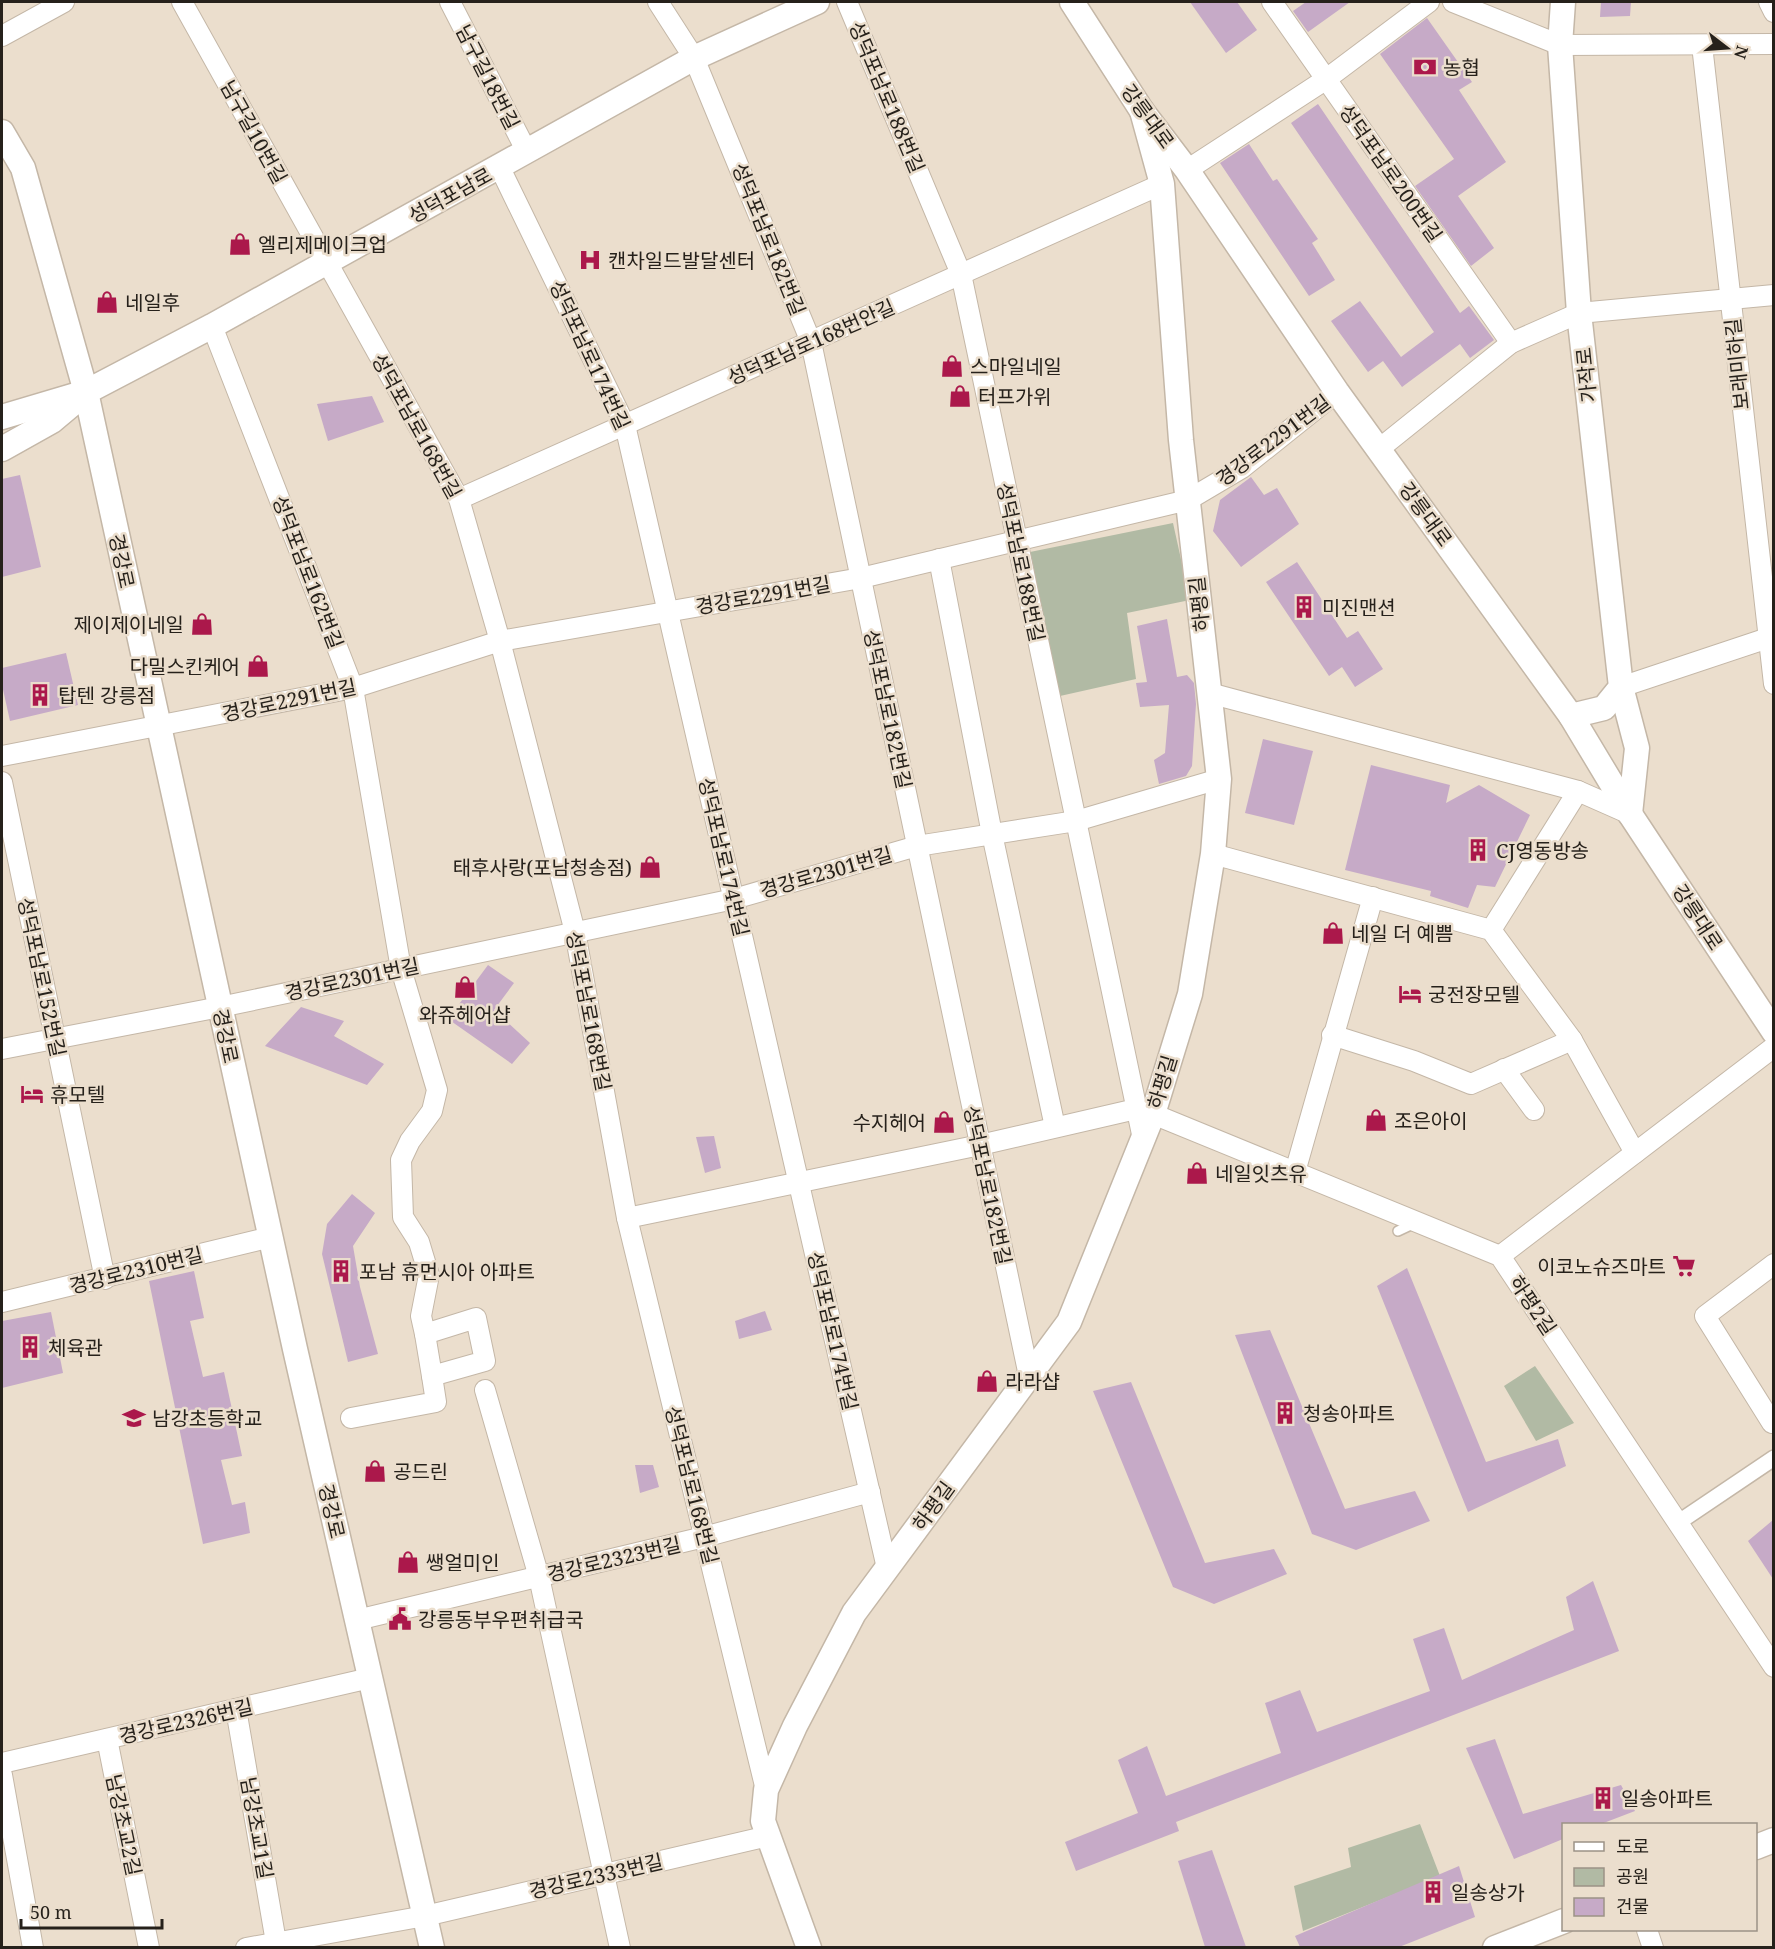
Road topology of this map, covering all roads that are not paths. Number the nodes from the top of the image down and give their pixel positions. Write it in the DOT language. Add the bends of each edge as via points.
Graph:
graph roads {
  1 [pos="182,2"];
  2 [pos="450,2"];
  3 [pos="658,2"];
  4 [pos="817,2"];
  5 [pos="847,2"];
  6 [pos="1072,2"];
  7 [pos="1272,2"];
  8 [pos="1429,2"];
  9 [pos="1453,2"];
  10 [pos="1563,2"];
  11 [pos="1769,2"];
  12 [pos="58,3"];
  13 [pos="1773,12"];
  14 [pos="2,36"];
  15 [pos="1773,44"];
  16 [pos="1560,45"];
  17 [pos="1702,45"];
  18 [pos="694,58"];
  19 [pos="1325,80"];
  20 [pos="1142,111"];
  21 [pos="2,132"];
  22 [pos="526,152"];
  23 [pos="500,168"];
  24 [pos="1187,170"];
  25 [pos="1162,184"];
  26 [pos="327,262"];
  27 [pos="961,274"];
  28 [pos="1773,295"];
  29 [pos="1730,301"];
  30 [pos="1579,313"];
  31 [pos="212,326"];
  32 [pos="812,342"];
  33 [pos="1511,343"];
  34 [pos="86,392"];
  35 [pos="1336,392"];
  36 [pos="2,417"];
  37 [pos="625,424"];
  38 [pos="1379,449"];
  39 [pos="2,450"];
  40 [pos="459,499"];
  41 [pos="1188,500"];
  42 [pos="1017,540"];
  43 [pos="939,559"];
  44 [pos="861,578"];
  45 [pos="668,610"];
  46 [pos="1770,638"];
  47 [pos="500,641"];
  48 [pos="1773,684"];
  49 [pos="1621,687"];
  50 [pos="353,688"];
  51 [pos="1209,693"];
  52 [pos="1571,716"];
  53 [pos="159,728"];
  54 [pos="2,756"];
  55 [pos="1220,779"];
  56 [pos="2,782"];
  57 [pos="1578,791"];
  58 [pos="1630,814"];
  59 [pos="1076,821"];
  60 [pos="992,834"];
  61 [pos="917,846"];
  62 [pos="1213,854"];
  63 [pos="1373,897"];
  64 [pos="734,899"];
  65 [pos="1491,930"];
  66 [pos="575,933"];
  67 [pos="401,969"];
  68 [pos="220,1007"];
  69 [pos="1773,1032"];
  70 [pos="1332,1035"];
  71 [pos="55,1038"];
  72 [pos="1572,1040"];
  73 [pos="1773,1047"];
  74 [pos="2,1049"];
  75 [pos="1504,1070"];
  76 [pos="1534,1110"];
  77 [pos="1145,1111"];
  78 [pos="1055,1127"];
  79 [pos="980,1145"];
  80 [pos="1635,1153"];
  81 [pos="1295,1172"];
  82 [pos="798,1181"];
  83 [pos="627,1218"];
  84 [pos="1417,1222"];
  85 [pos="1398,1231"];
  86 [pos="271,1237"];
  87 [pos="1500,1256"];
  88 [pos="1773,1264"];
  89 [pos="105,1278"];
  90 [pos="2,1302"];
  91 [pos="425,1334"];
  92 [pos="432,1376"];
  93 [pos="1029,1376"];
  94 [pos="485,1390"];
  95 [pos="351,1418"];
  96 [pos="1772,1423"];
  97 [pos="1773,1458"];
  98 [pos="870,1492"];
  99 [pos="1678,1522"];
  100 [pos="704,1537"];
  101 [pos="887,1568"];
  102 [pos="539,1577"];
  103 [pos="357,1620"];
  104 [pos="1773,1667"];
  105 [pos="370,1678"];
  106 [pos="236,1709"];
  107 [pos="107,1739"];
  108 [pos="2,1763"];
  109 [pos="2,1775"];
  110 [pos="765,1790"];
  111 [pos="768,1836"];
  112 [pos="1773,1840"];
  113 [pos="1757,1846"];
  114 [pos="605,1874"];
  115 [pos="425,1916"];
  116 [pos="1562,1921"];
  117 [pos="1648,1931"];
  118 [pos="277,1945"];
  119 [pos="33,1947"];
  120 [pos="149,1947"];
  121 [pos="246,1947"];
  122 [pos="432,1947"];
  123 [pos="620,1947"];
  124 [pos="809,1947"];
  125 [pos="1495,1947"];
  126 [pos="1653,1947"];
  1 -- 26 [label="street, 남구길10번길"];
  2 -- 22 [label="street, 남구길18번길"];
  3 -- 18 [label="street, 성덕포남로182번길"];
  4 -- 18 [label="street, 성덕포남로"];
  5 -- 27 [label="street, 성덕포남로188번길"];
  6 -- 20 [label="street, 강릉대로"];
  7 -- 19 [label="street, 성덕포남로200번길"];
  8 -- 19 [label="street"];
  9 -- 16 [label="street"];
  10 -- 16 [label="street, 가작로"];
  11 -- 13 [label="street"];
  12 -- 14 [label="street"];
  15 -- 17 [label="street"];
  16 -- 17 [label="street"];
  16 -- 30 [label="street, 가작로"];
  17 -- 29 [label="street, 보래미하길"];
  18 -- 22 [label="street, 성덕포남로"];
  18 -- 32 [label="street, 성덕포남로182번길"];
  19 -- 24 [label="street"];
  19 -- 33 [label="street, 성덕포남로200번길"];
  20 -- 24 [label="street, 강릉대로"];
  20 -- 25 [label="street, 하평길"];
  21 -- 34 [label="street, 경강로" via="23,168"];
  22 -- 23 [label="street, 성덕포남로"];
  23 -- 26 [label="street, 성덕포남로"];
  23 -- 37 [label="street, 성덕포남로174번길"];
  24 -- 35 [label="street, 강릉대로"];
  25 -- 27 [label="street, 성덕포남로168번안길"];
  25 -- 41 [label="street, 하평길"];
  26 -- 31 [label="street, 성덕포남로"];
  26 -- 40 [label="street, 성덕포남로168번길"];
  27 -- 32 [label="street, 성덕포남로168번안길"];
  27 -- 42 [label="street, 성덕포남로188번길"];
  28 -- 29 [label="street"];
  29 -- 30 [label="street"];
  29 -- 46 [label="street, 보래미하길"];
  30 -- 33 [label="street"];
  30 -- 49 [label="street, 가작로"];
  31 -- 34 [label="street, 성덕포남로"];
  31 -- 50 [label="street, 성덕포남로162번길"];
  32 -- 37 [label="street, 성덕포남로168번안길"];
  32 -- 44 [label="street, 성덕포남로182번길"];
  33 -- 38 [label="street"];
  34 -- 36 [label="street, 성덕포남로"];
  34 -- 39 [label="street, 성덕포남로" via="51,421"];
  34 -- 53 [label="street, 경강로"];
  35 -- 38 [label="street, 강릉대로"];
  35 -- 41 [label="street, 경강로2291번길" via="1242,468"];
  37 -- 40 [label="street, 성덕포남로168번안길"];
  37 -- 45 [label="street, 성덕포남로174번길"];
  38 -- 52 [label="street, 강릉대로"];
  40 -- 47 [label="street, 성덕포남로168번길"];
  41 -- 42 [label="street, 경강로2291번길"];
  41 -- 51 [label="street, 하평길"];
  42 -- 43 [label="street, 경강로2291번길"];
  42 -- 59 [label="street, 성덕포남로188번길"];
  43 -- 44 [label="street, 경강로2291번길"];
  43 -- 60 [label="street"];
  44 -- 45 [label="street, 경강로2291번길"];
  44 -- 61 [label="street, 성덕포남로182번길"];
  45 -- 47 [label="street, 경강로2291번길"];
  45 -- 64 [label="street, 성덕포남로174번길"];
  46 -- 48 [label="street, 보래미하길"];
  46 -- 49 [label="street"];
  47 -- 50 [label="street, 경강로2291번길"];
  47 -- 66 [label="street, 성덕포남로168번길"];
  49 -- 52 [label="street" via="1604,708"];
  49 -- 58 [label="street, 가작로" via="1637,748"];
  50 -- 53 [label="street, 경강로2291번길"];
  50 -- 67 [label="street, 성덕포남로162번길"];
  51 -- 55 [label="street, 하평길"];
  51 -- 57 [label="street"];
  52 -- 58 [label="street, 강릉대로"];
  53 -- 54 [label="street, 경강로2291번길"];
  53 -- 68 [label="street, 경강로"];
  55 -- 59 [label="street, 경강로2301번길"];
  55 -- 62 [label="street, 하평길"];
  56 -- 71 [label="street, 성덕포남로152번길"];
  57 -- 58 [label="street"];
  57 -- 65 [label="street"];
  58 -- 69 [label="street, 강릉대로"];
  59 -- 60 [label="street, 경강로2301번길"];
  59 -- 77 [label="street, 성덕포남로188번길"];
  60 -- 61 [label="street, 경강로2301번길"];
  60 -- 78 [label="street"];
  61 -- 64 [label="street, 경강로2301번길"];
  61 -- 79 [label="street, 성덕포남로182번길"];
  62 -- 63 [label="street"];
  62 -- 77 [label="street, 하평길" via="1190,994"];
  63 -- 65 [label="street"];
  63 -- 70 [label="street"];
  64 -- 66 [label="street, 경강로2301번길"];
  64 -- 82 [label="street, 성덕포남로174번길"];
  65 -- 72 [label="street"];
  66 -- 67 [label="street, 경강로2301번길"];
  66 -- 83 [label="street, 성덕포남로168번길"];
  67 -- 68 [label="street, 경강로2301번길"];
  67 -- 91 [label="street, 성덕포남로162번길" via="437,1090 432,1111 401,1160 403,1217 418,1242 429,1275 421,1316"];
  68 -- 71 [label="street, 경강로2301번길"];
  68 -- 86 [label="street, 경강로"];
  70 -- 75 [label="street" via="1471,1083"];
  70 -- 81 [label="street"];
  71 -- 74 [label="street, 경강로2301번길"];
  71 -- 89 [label="street, 성덕포남로152번길"];
  72 -- 75 [label="street"];
  72 -- 80 [label="street"];
  73 -- 80 [label="street"];
  75 -- 76 [label="street"];
  77 -- 78 [label="street"];
  77 -- 81 [label="street, 하평2길"];
  77 -- 93 [label="street, 하평길" via="1143,1139 1069,1322"];
  78 -- 79 [label="street"];
  79 -- 82 [label="street"];
  79 -- 93 [label="street, 성덕포남로182번길"];
  80 -- 87 [label="street"];
  81 -- 84 [label="street, 하평2길"];
  82 -- 83 [label="street"];
  82 -- 98 [label="street, 성덕포남로174번길"];
  83 -- 100 [label="street, 성덕포남로168번길"];
  84 -- 85 [label="lane"];
  84 -- 87 [label="street, 하평2길"];
  86 -- 89 [label="street, 경강로2310번길"];
  86 -- 103 [label="street, 경강로"];
  87 -- 99 [label="street, 하평2길"];
  88 -- 96 [label="street" via="1705,1316"];
  89 -- 90 [label="street, 경강로2310번길"];
  91 -- 92 [label="street, 성덕포남로162번길"];
  91 -- 92 [label="street" via="476,1318 485,1361"];
  92 -- 95 [label="street, 성덕포남로162번길" via="436,1401"];
  93 -- 101 [label="street, 하평길"];
  94 -- 102 [label="street"];
  97 -- 99 [label="street"];
  98 -- 100 [label="street, 경강로2323번길"];
  98 -- 101 [label="street, 성덕포남로174번길"];
  99 -- 104 [label="street, 하평2길"];
  100 -- 102 [label="street, 경강로2323번길"];
  100 -- 110 [label="street, 성덕포남로168번길"];
  101 -- 110 [label="street, 하평길" via="854,1613"];
  102 -- 103 [label="street, 경강로2323번길"];
  102 -- 114 [label="street"];
  103 -- 105 [label="street, 경강로"];
  105 -- 106 [label="street, 경강로2326번길"];
  105 -- 115 [label="street, 경강로"];
  106 -- 107 [label="street, 경강로2326번길"];
  106 -- 118 [label="street, 남강초교1길"];
  107 -- 108 [label="street, 경강로2326번길"];
  107 -- 120 [label="street, 남강초교2길"];
  109 -- 119 [label="street"];
  110 -- 111 [label="street, 하평길" via="763,1821"];
  111 -- 114 [label="street, 경강로2333번길"];
  111 -- 124 [label="street, 하평길"];
  112 -- 113 [label="street"];
  114 -- 115 [label="street, 경강로2333번길"];
  114 -- 123 [label="street"];
  115 -- 118 [label="street, 경강로2333번길"];
  115 -- 122 [label="street, 경강로"];
  116 -- 125 [label="street"];
  117 -- 126 [label="street"];
  118 -- 121 [label="street, 경강로2333번길"];
}
